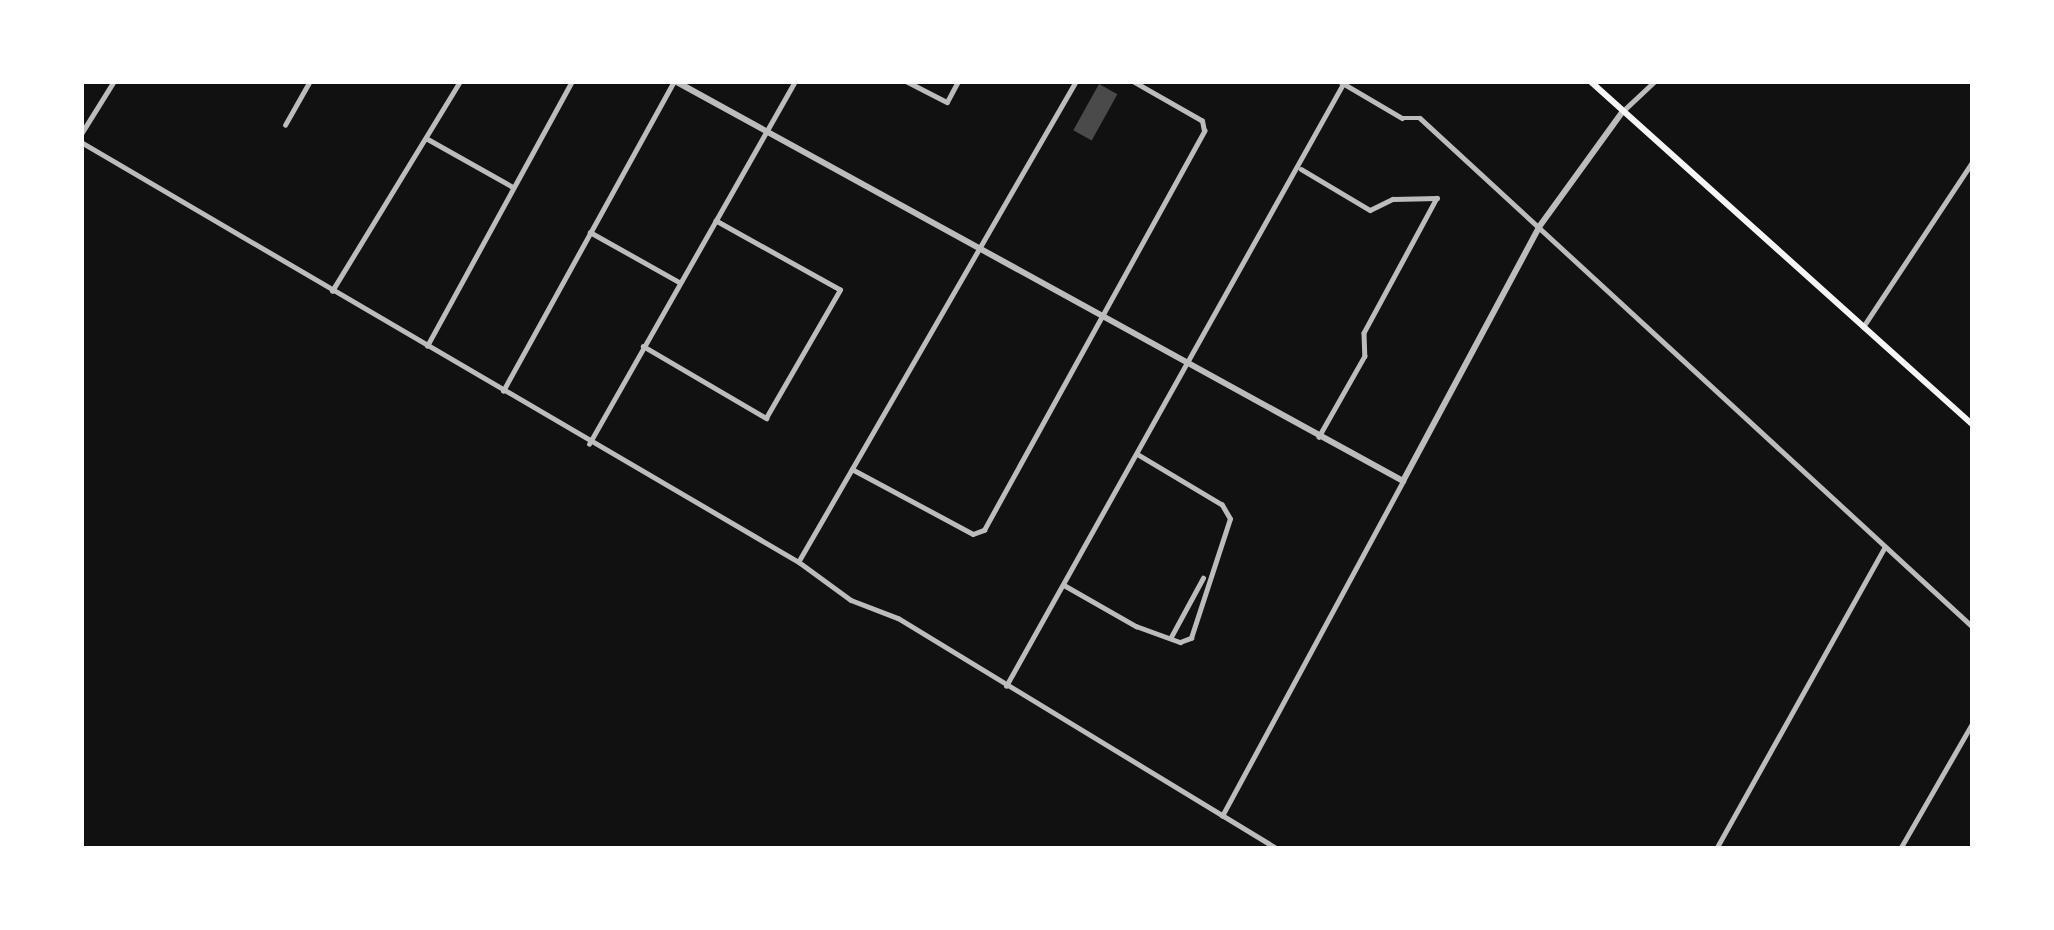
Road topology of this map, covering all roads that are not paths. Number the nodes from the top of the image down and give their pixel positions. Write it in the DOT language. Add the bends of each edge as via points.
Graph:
graph roads {
  1 [pos="114,81"];
  2 [pos="310,81"];
  3 [pos="460,81"];
  4 [pos="572,81"];
  5 [pos="675,81"];
  6 [pos="795,81"];
  7 [pos="906,81"];
  8 [pos="958,81"];
  9 [pos="1076,81"];
  10 [pos="1132,81"];
  11 [pos="1590,81"];
  12 [pos="1654,81"];
  13 [pos="1341,83"];
  14 [pos="1623,111"];
  15 [pos="285,125"];
  16 [pos="766,131"];
  17 [pos="81,138"];
  18 [pos="426,138"];
  19 [pos="1973,161"];
  20 [pos="1299,168"];
  21 [pos="513,187"];
  22 [pos="716,221"];
  23 [pos="1539,227"];
  24 [pos="590,232"];
  25 [pos="981,250"];
  26 [pos="680,282"];
  27 [pos="332,291"];
  28 [pos="1103,319"];
  29 [pos="1863,327"];
  30 [pos="427,346"];
  31 [pos="643,346"];
  32 [pos="1189,366"];
  33 [pos="502,392"];
  34 [pos="1973,425"];
  35 [pos="1318,437"];
  36 [pos="589,443"];
  37 [pos="1138,455"];
  38 [pos="852,469"];
  39 [pos="1402,481"];
  40 [pos="1884,549"];
  41 [pos="799,562"];
  42 [pos="1206,573"];
  43 [pos="1064,586"];
  44 [pos="1973,627"];
  45 [pos="1170,638"];
  46 [pos="1005,687"];
  47 [pos="1973,722"];
  48 [pos="1222,816"];
  49 [pos="1278,849"];
  50 [pos="1716,849"];
  51 [pos="1900,849"];
  1 -- 17 [label="street"];
  2 -- 15 [label="street"];
  3 -- 18 [label="street"];
  4 -- 21 [label="street"];
  5 -- 16 [label="street"];
  5 -- 24 [label="street"];
  6 -- 16 [label="street"];
  7 -- 8 [label="street" via="947,102"];
  9 -- 25 [label="street"];
  10 -- 28 [label="street" via="1205,126"];
  11 -- 14 [label="main road"];
  12 -- 14 [label="street"];
  13 -- 20 [label="street"];
  13 -- 23 [label="street" via="1352,82 1402,118 1420,118"];
  14 -- 23 [label="street"];
  14 -- 29 [label="main road"];
  16 -- 22 [label="street"];
  16 -- 25 [label="street"];
  17 -- 27 [label="street"];
  18 -- 21 [label="street"];
  18 -- 27 [label="street"];
  19 -- 29 [label="street"];
  20 -- 32 [label="street"];
  20 -- 35 [label="street" via="1370,210 1393,199 1437,198"];
  21 -- 30 [label="street"];
  22 -- 26 [label="street"];
  22 -- 31 [label="street" via="840,290 766,418"];
  23 -- 39 [label="street"];
  23 -- 40 [label="street"];
  24 -- 26 [label="street"];
  24 -- 33 [label="street"];
  25 -- 28 [label="street"];
  25 -- 38 [label="street"];
  26 -- 31 [label="street"];
  27 -- 30 [label="street"];
  28 -- 32 [label="street"];
  28 -- 38 [label="street" via="979,534"];
  29 -- 34 [label="main road"];
  30 -- 33 [label="street"];
  31 -- 36 [label="street"];
  32 -- 35 [label="street"];
  32 -- 37 [label="street"];
  33 -- 36 [label="street"];
  35 -- 39 [label="street"];
  36 -- 41 [label="street"];
  37 -- 42 [label="street" via="1222,505 1227,533"];
  37 -- 43 [label="street"];
  38 -- 41 [label="street"];
  39 -- 48 [label="street"];
  40 -- 44 [label="street"];
  40 -- 50 [label="street"];
  41 -- 46 [label="street" via="825,585 898,618"];
  42 -- 45 [label="street"];
  42 -- 45 [label="street" via="1198,625 1187,642"];
  43 -- 45 [label="street"];
  43 -- 46 [label="street"];
  46 -- 48 [label="street"];
  47 -- 51 [label="street"];
  48 -- 49 [label="street"];
}
